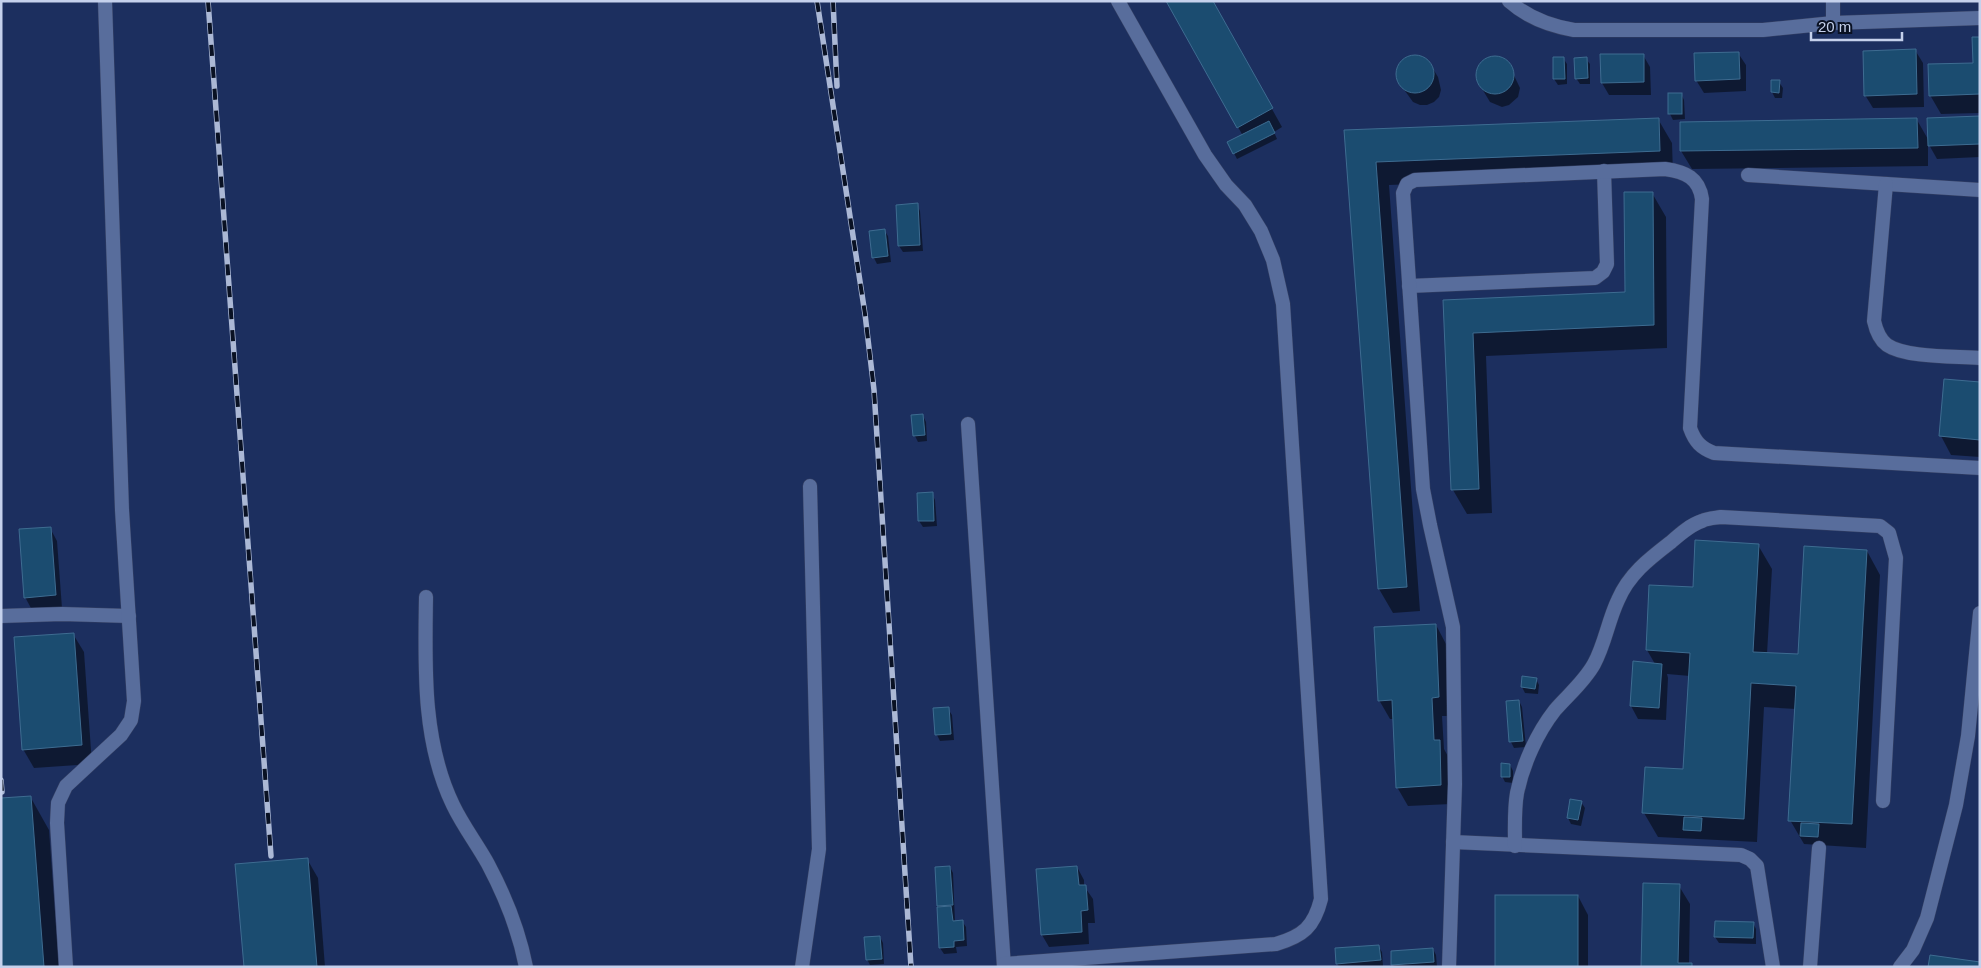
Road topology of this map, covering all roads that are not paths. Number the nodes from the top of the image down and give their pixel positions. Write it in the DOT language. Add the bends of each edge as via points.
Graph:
graph roads {
  1 [pos="105,1"];
  2 [pos="1118,1"];
  3 [pos="1503,1"];
  4 [pos="1833,1"];
  5 [pos="1513,4"];
  6 [pos="1980,18"];
  7 [pos="1833,23"];
  8 [pos="1604,171"];
  9 [pos="1748,175"];
  10 [pos="1886,184"];
  11 [pos="1980,190"];
  12 [pos="1409,286"];
  13 [pos="1980,358"];
  14 [pos="968,424"];
  15 [pos="1980,468"];
  16 [pos="810,486"];
  17 [pos="426,597"];
  18 [pos="1980,613"];
  19 [pos="1,616"];
  20 [pos="129,616"];
  21 [pos="1883,801"];
  22 [pos="1453,842"];
  23 [pos="1515,846"];
  24 [pos="1819,848"];
  25 [pos="1004,965"];
  26 [pos="66,967"];
  27 [pos="526,967"];
  28 [pos="802,967"];
  29 [pos="1449,967"];
  30 [pos="1773,967"];
  31 [pos="1810,967"];
  32 [pos="1900,967"];
  1 -- 20 [label="lane" via="122,510"];
  2 -- 25 [label="lane" via="1205,155 1245,205 1260,231 1273,260 1283,304 1321,900 1317,916 1304,932 1276,944"];
  3 -- 5 [label="lane"];
  4 -- 7 [label="lane"];
  5 -- 7 [label="lane" via="1551,26 1574,30 1763,30"];
  6 -- 7 [label="lane"];
  8 -- 12 [label="lane" via="1607,264 1595,278"];
  8 -- 12 [label="lane" via="1415,180 1407,184 1403,193"];
  8 -- 15 [label="lane" via="1677,170 1695,181 1700,189 1690,428 1694,440 1703,448 1714,453"];
  9 -- 10 [label="lane"];
  10 -- 11 [label="lane"];
  10 -- 13 [label="lane" via="1874,322 1878,334 1886,344 1902,352"];
  12 -- 22 [label="lane" via="1423,489 1453,627"];
  14 -- 25 [label="lane"];
  16 -- 28 [label="lane" via="819,849"];
  17 -- 27 [label="lane" via="425,663 437,761 453,806 488,864 506,902"];
  18 -- 32 [label="lane" via="1968,736 1956,805 1924,926 1913,950"];
  19 -- 20 [label="lane"];
  20 -- 26 [label="lane" via="134,701 131,720 121,735 66,786 58,803"];
  21 -- 23 [label="lane" via="1896,558 1889,533 1880,526 1720,517 1689,527 1644,562 1629,579 1617,600 1604,644 1594,664 1556,710 1534,746 1518,792"];
  22 -- 23 [label="lane"];
  22 -- 29 [label="lane"];
  23 -- 30 [label="lane" via="1741,855 1750,859 1758,866"];
  24 -- 31 [label="lane"];
}
